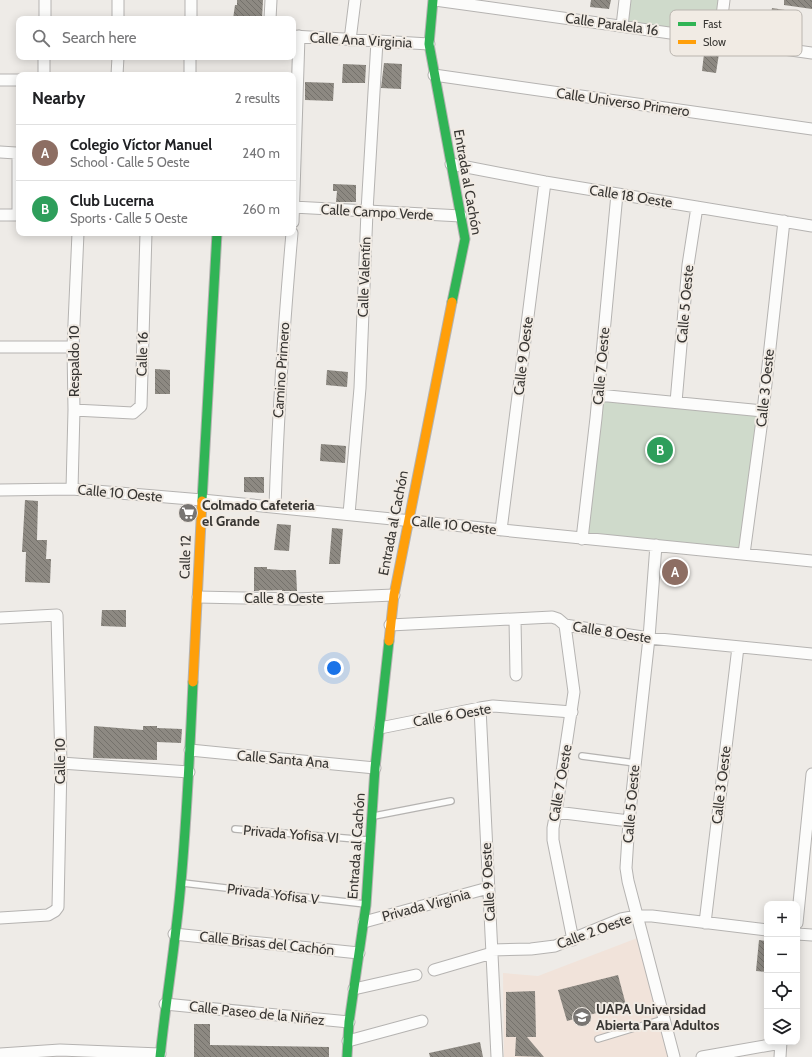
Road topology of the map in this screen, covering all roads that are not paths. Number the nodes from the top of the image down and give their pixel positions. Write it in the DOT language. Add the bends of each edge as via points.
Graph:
graph roads {
  1 [pos="45,0"];
  2 [pos="118,0"];
  3 [pos="191,0"];
  4 [pos="270,0"];
  5 [pos="354,0"];
  6 [pos="434,0"];
  7 [pos="625,0"];
  8 [pos="724,0"];
  9 [pos="723,10"];
  10 [pos="45,16"];
  11 [pos="118,16"];
  12 [pos="191,16"];
  13 [pos="270,16"];
  14 [pos="622,26"];
  15 [pos="670,33"];
  16 [pos="296,36"];
  17 [pos="350,40"];
  18 [pos="377,41"];
  19 [pos="429,44"];
  20 [pos="802,52"];
  21 [pos="812,53"];
  22 [pos="44,60"];
  23 [pos="118,60"];
  24 [pos="190,60"];
  25 [pos="296,60"];
  26 [pos="44,72"];
  27 [pos="118,72"];
  28 [pos="190,72"];
  29 [pos="296,72"];
  30 [pos="434,75"];
  31 [pos="0,80"];
  32 [pos="16,80"];
  33 [pos="812,129"];
  34 [pos="0,152"];
  35 [pos="16,154"];
  36 [pos="451,164"];
  37 [pos="545,182"];
  38 [pos="617,194"];
  39 [pos="296,207"];
  40 [pos="697,207"];
  41 [pos="367,211"];
  42 [pos="0,215"];
  43 [pos="16,215"];
  44 [pos="461,216"];
  45 [pos="784,221"];
  46 [pos="812,226"];
  47 [pos="78,236"];
  48 [pos="146,236"];
  49 [pos="218,236"];
  50 [pos="292,236"];
  51 [pos="0,347"];
  52 [pos="73,347"];
  53 [pos="598,395"];
  54 [pos="676,402"];
  55 [pos="74,410"];
  56 [pos="763,411"];
  57 [pos="72,489"];
  58 [pos="0,490"];
  59 [pos="202,500"];
  60 [pos="275,507"];
  61 [pos="349,514"];
  62 [pos="408,520"];
  63 [pos="501,530"];
  64 [pos="582,539"];
  65 [pos="656,545"];
  66 [pos="744,554"];
  67 [pos="812,561"];
  68 [pos="394,595"];
  69 [pos="198,597"];
  70 [pos="0,618"];
  71 [pos="514,620"];
  72 [pos="390,625"];
  73 [pos="565,625"];
  74 [pos="649,638"];
  75 [pos="738,647"];
  76 [pos="812,654"];
  77 [pos="516,675"];
  78 [pos="480,708"];
  79 [pos="572,712"];
  80 [pos="380,728"];
  81 [pos="190,750"];
  82 [pos="582,756"];
  83 [pos="61,763"];
  84 [pos="635,763"];
  85 [pos="375,768"];
  86 [pos="189,772"];
  87 [pos="812,774"];
  88 [pos="451,801"];
  89 [pos="556,812"];
  90 [pos="372,816"];
  91 [pos="629,820"];
  92 [pos="235,829"];
  93 [pos="370,841"];
  94 [pos="181,883"];
  95 [pos="488,888"];
  96 [pos="799,901"];
  97 [pos="366,904"];
  98 [pos="637,916"];
  99 [pos="0,918"];
  100 [pos="364,922"];
  101 [pos="705,923"];
  102 [pos="764,930"];
  103 [pos="174,934"];
  104 [pos="800,934"];
  105 [pos="812,935"];
  106 [pos="573,940"];
  107 [pos="492,951"];
  108 [pos="359,953"];
  109 [pos="434,970"];
  110 [pos="416,975"];
  111 [pos="354,989"];
  112 [pos="165,1004"];
  113 [pos="664,1019"];
  114 [pos="349,1022"];
  115 [pos="422,1022"];
  116 [pos="598,1039"];
  117 [pos="348,1041"];
  118 [pos="770,1045"];
  119 [pos="781,1045"];
  120 [pos="0,1054"];
  121 [pos="160,1055"];
  122 [pos="347,1057"];
  123 [pos="497,1057"];
  124 [pos="674,1057"];
  125 [pos="702,1057"];
  126 [pos="780,1057"];
  1 -- 10 [label="street"];
  2 -- 11 [label="street"];
  3 -- 12 [label="street"];
  4 -- 13 [label="street"];
  5 -- 17 [label="street"];
  6 -- 14 [label="street, Calle Paralela 16"];
  6 -- 19 [label="street, Entrada al Cachón"];
  7 -- 14 [label="street"];
  8 -- 9 [label="street"];
  14 -- 15 [label="street, Calle Paralela 16"];
  16 -- 17 [label="street, Calle Ana Virginia"];
  17 -- 18 [label="street, Calle Ana Virginia"];
  18 -- 19 [label="street, Calle Ana Virginia"];
  18 -- 41 [label="street, Calle Valentín"];
  19 -- 30 [label="street, Entrada al Cachón"];
  20 -- 21 [label="street, Calle Paralela 16"];
  22 -- 26 [label="street"];
  23 -- 27 [label="street"];
  24 -- 28 [label="street"];
  25 -- 29 [label="street"];
  30 -- 33 [label="street, Calle Universo Primero"];
  30 -- 36 [label="street, Entrada al Cachón"];
  31 -- 32 [label="street"];
  34 -- 35 [label="street"];
  36 -- 37 [label="street, Calle 18 Oeste"];
  36 -- 44 [label="street, Entrada al Cachón"];
  37 -- 38 [label="street, Calle 18 Oeste"];
  37 -- 63 [label="street, Calle 9 Oeste"];
  38 -- 40 [label="street, Calle 18 Oeste"];
  38 -- 53 [label="street, Calle 7 Oeste"];
  39 -- 41 [label="street, Calle Campo Verde"];
  40 -- 45 [label="street, Calle 18 Oeste"];
  40 -- 54 [label="street, Calle 5 Oeste" via="688,265"];
  41 -- 44 [label="street, Calle Campo Verde"];
  41 -- 61 [label="street, Calle Valentín" via="360,388"];
  42 -- 43 [label="street"];
  44 -- 62 [label="street, Entrada al Cachón" via="465,238"];
  45 -- 46 [label="street, Calle 18 Oeste"];
  45 -- 56 [label="street, Calle 3 Oeste"];
  47 -- 52 [label="street, Respaldo 10"];
  48 -- 55 [label="street, Calle 16" via="141,406 133,413"];
  49 -- 59 [label="street, Calle 12"];
  50 -- 60 [label="street, Camino Primero" via="280,382"];
  51 -- 52 [label="street"];
  52 -- 55 [label="street, Respaldo 10"];
  53 -- 54 [label="street"];
  53 -- 64 [label="street, Calle 7 Oeste"];
  54 -- 56 [label="street"];
  55 -- 57 [label="street, Respaldo 10"];
  56 -- 66 [label="street, Calle 3 Oeste"];
  57 -- 58 [label="street, Calle 10 Oeste"];
  57 -- 59 [label="street, Calle 10 Oeste"];
  59 -- 60 [label="street, Calle 10 Oeste"];
  59 -- 69 [label="street, Calle 12"];
  60 -- 61 [label="street, Calle 10 Oeste"];
  61 -- 62 [label="street, Calle 10 Oeste"];
  62 -- 63 [label="street, Calle 10 Oeste"];
  62 -- 68 [label="street, Entrada al Cachón"];
  63 -- 64 [label="street, Calle 10 Oeste"];
  64 -- 65 [label="street, Calle 10 Oeste"];
  65 -- 66 [label="street, Calle 10 Oeste"];
  65 -- 74 [label="street, Calle 5 Oeste"];
  66 -- 67 [label="street, Calle 10 Oeste"];
  68 -- 69 [label="street, Calle 8 Oeste" via="296,599"];
  68 -- 72 [label="street, Entrada al Cachón"];
  69 -- 81 [label="street, Calle 12"];
  70 -- 83 [label="street, Calle 10" via="57,615"];
  71 -- 72 [label="street, Calle 8 Oeste"];
  71 -- 73 [label="street, Calle 8 Oeste" via="552,617"];
  71 -- 77 [label="street"];
  72 -- 80 [label="street, Entrada al Cachón"];
  73 -- 74 [label="street, Calle 8 Oeste"];
  73 -- 79 [label="street, Calle 7 Oeste" via="574,692"];
  74 -- 75 [label="street, Calle 8 Oeste"];
  74 -- 84 [label="street, Calle 5 Oeste"];
  75 -- 76 [label="street, Calle 8 Oeste"];
  75 -- 101 [label="street, Calle 3 Oeste"];
  78 -- 79 [label="street, Calle 6 Oeste" via="493,706"];
  78 -- 80 [label="street, Calle 6 Oeste"];
  78 -- 95 [label="street, Calle 9 Oeste"];
  79 -- 89 [label="street, Calle 7 Oeste"];
  80 -- 85 [label="street, Entrada al Cachón"];
  81 -- 85 [label="street, Calle Santa Ana"];
  81 -- 86 [label="street, Calle 12"];
  82 -- 84 [label="lane"];
  83 -- 86 [label="street"];
  83 -- 99 [label="street, Calle 10" via="58,907 48,915"];
  84 -- 91 [label="street, Calle 5 Oeste"];
  85 -- 90 [label="street, Entrada al Cachón"];
  86 -- 94 [label="street, Calle 12"];
  87 -- 96 [label="street"];
  88 -- 90 [label="lane"];
  89 -- 91 [label="street"];
  89 -- 106 [label="street, Calle 7 Oeste" via="552,840"];
  90 -- 93 [label="street, Entrada al Cachón"];
  91 -- 98 [label="street, Calle 5 Oeste" via="626,868"];
  92 -- 93 [label="lane, Privada Yofisa VI"];
  93 -- 97 [label="street, Entrada al Cachón"];
  94 -- 97 [label="lane, Privada Yofisa V"];
  94 -- 103 [label="street, Calle 12"];
  95 -- 100 [label="street, Privada Virginia"];
  95 -- 107 [label="street, Calle 9 Oeste"];
  97 -- 100 [label="street, Entrada al Cachón"];
  98 -- 101 [label="street, Calle 2 Oeste"];
  98 -- 106 [label="street, Calle 2 Oeste" via="621,919"];
  98 -- 113 [label="street, Calle 5 Oeste"];
  100 -- 108 [label="street, Entrada al Cachón"];
  101 -- 102 [label="street, Calle 2 Oeste"];
  103 -- 108 [label="street, Calle Brisas del Cachón"];
  103 -- 112 [label="street, Calle 12"];
  104 -- 105 [label="street"];
  106 -- 107 [label="street, Calle 2 Oeste" via="555,946"];
  107 -- 109 [label="street, Calle 2 Oeste"];
  107 -- 123 [label="street, Calle 9 Oeste"];
  108 -- 111 [label="street, Entrada al Cachón"];
  110 -- 111 [label="street"];
  111 -- 114 [label="street, Entrada al Cachón"];
  112 -- 114 [label="street, Calle Paseo de la Niñez"];
  112 -- 121 [label="street, Calle 12"];
  113 -- 116 [label="lane"];
  113 -- 124 [label="street, Calle 5 Oeste"];
  114 -- 117 [label="street, Entrada al Cachón"];
  115 -- 117 [label="street"];
  117 -- 122 [label="street, Entrada al Cachón"];
  118 -- 125 [label="street"];
  119 -- 126 [label="street"];
  120 -- 121 [label="street" via="60,1050"];
}
